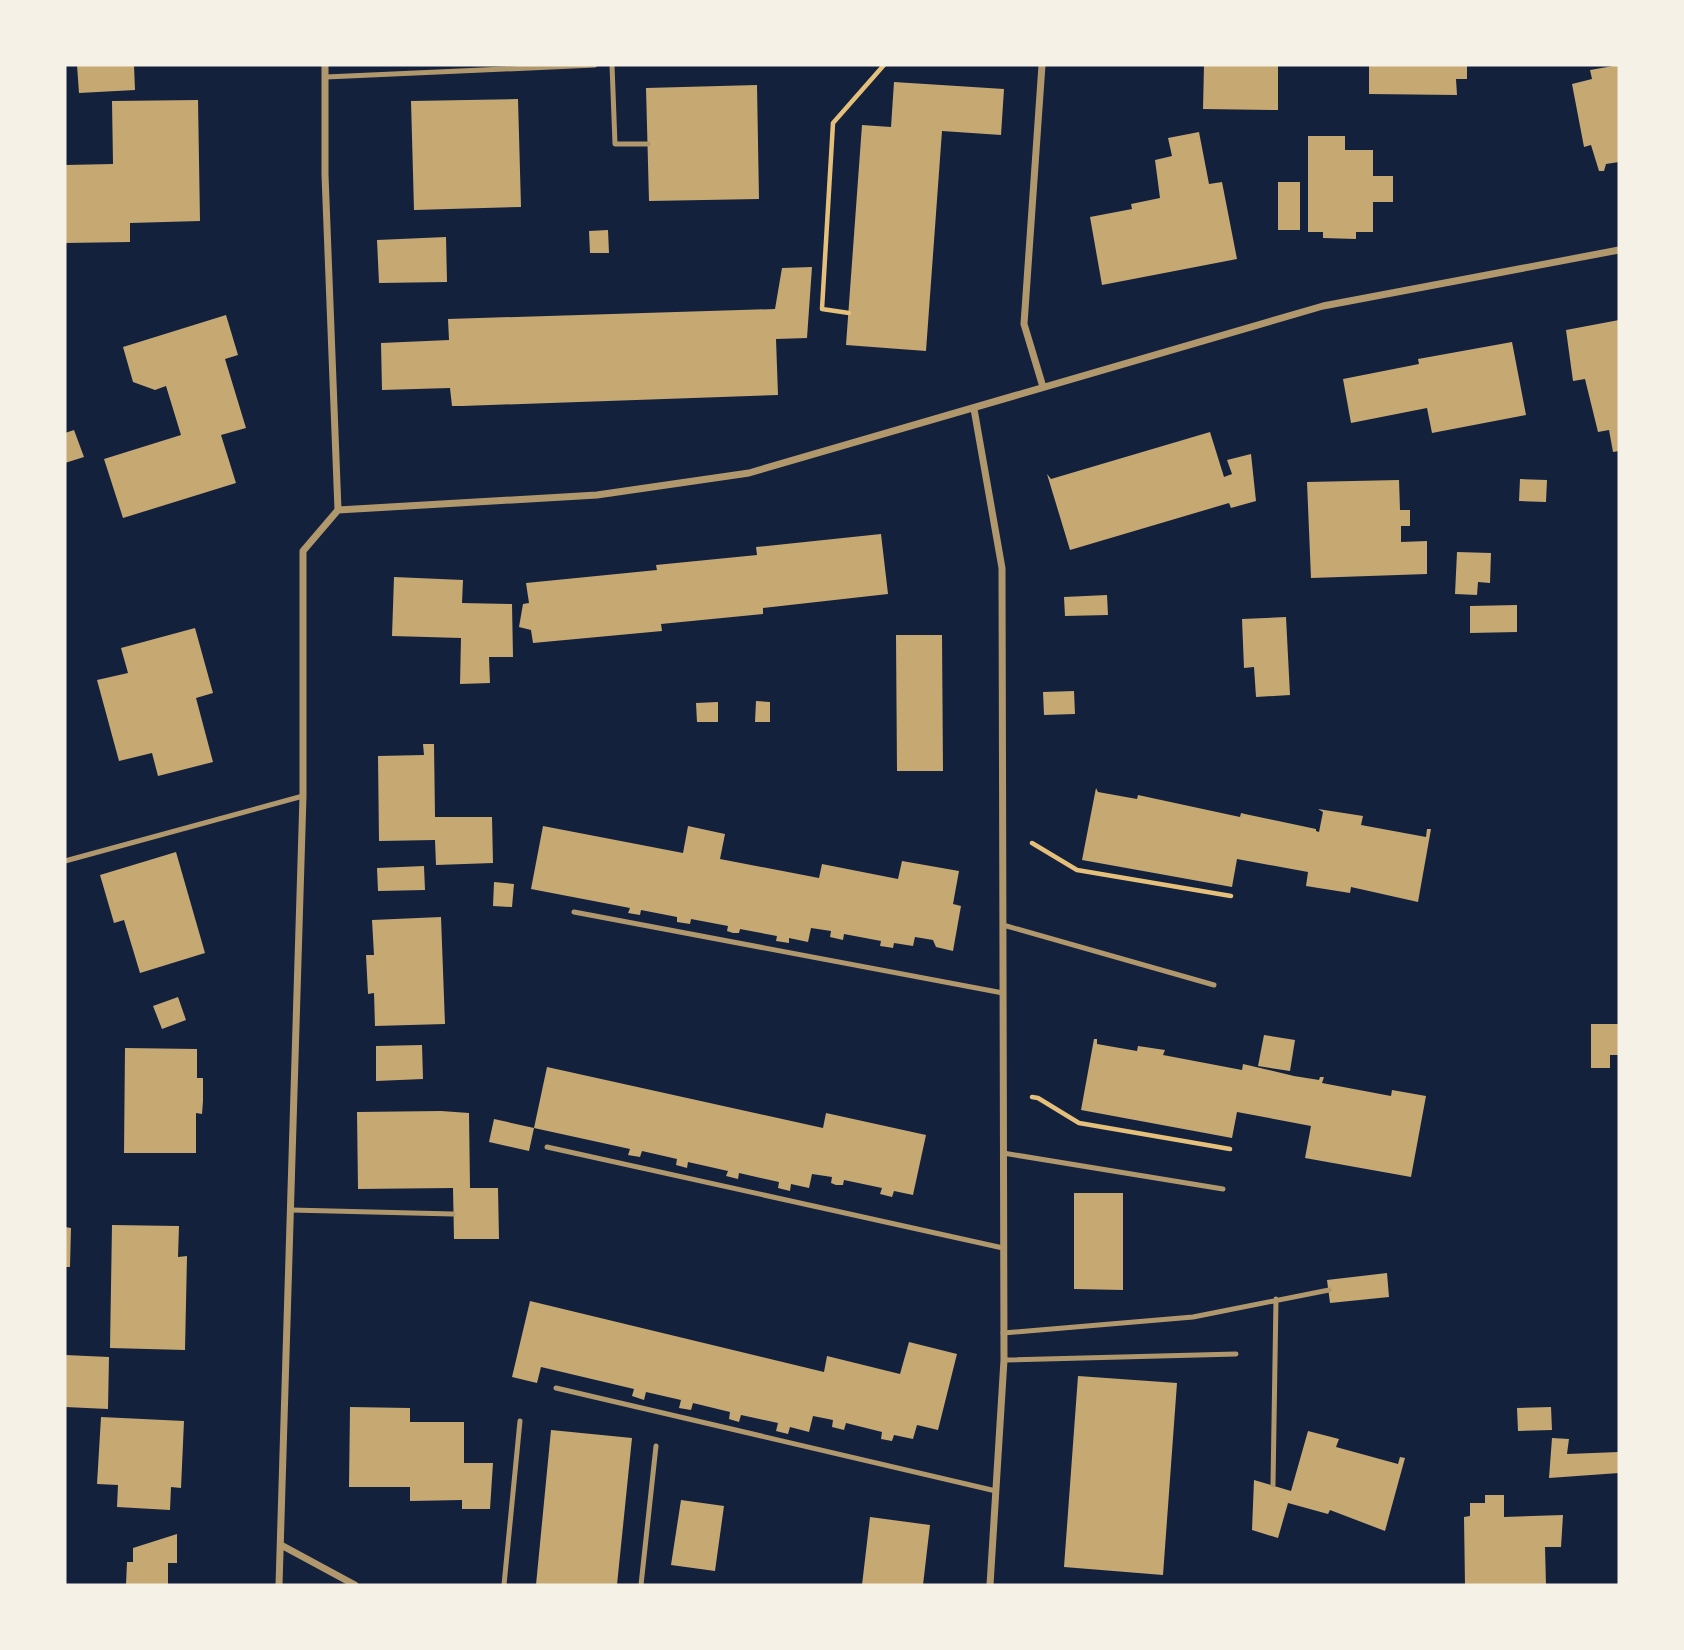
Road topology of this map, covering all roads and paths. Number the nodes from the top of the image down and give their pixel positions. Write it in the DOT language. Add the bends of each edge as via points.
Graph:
graph roads {
  1 [pos="326,65"];
  2 [pos="596,65"];
  3 [pos="612,65"];
  4 [pos="884,65"];
  5 [pos="1042,65"];
  6 [pos="326,77"];
  7 [pos="648,144"];
  8 [pos="1619,250"];
  9 [pos="849,313"];
  10 [pos="1043,387"];
  11 [pos="975,409"];
  12 [pos="338,510"];
  13 [pos="303,796"];
  14 [pos="1003,841"];
  15 [pos="65,861"];
  16 [pos="1231,896"];
  17 [pos="574,912"];
  18 [pos="1003,925"];
  19 [pos="1214,985"];
  20 [pos="1003,993"];
  21 [pos="1003,1096"];
  22 [pos="547,1147"];
  23 [pos="1230,1149"];
  24 [pos="1003,1153"];
  25 [pos="1223,1189"];
  26 [pos="291,1210"];
  27 [pos="453,1214"];
  28 [pos="1003,1248"];
  29 [pos="1329,1290"];
  30 [pos="1276,1299"];
  31 [pos="1003,1333"];
  32 [pos="1236,1354"];
  33 [pos="1004,1360"];
  34 [pos="556,1388"];
  35 [pos="520,1421"];
  36 [pos="656,1446"];
  37 [pos="1273,1485"];
  38 [pos="996,1491"];
  39 [pos="281,1545"];
  40 [pos="279,1585"];
  41 [pos="355,1585"];
  42 [pos="504,1585"];
  43 [pos="641,1585"];
  44 [pos="990,1585"];
  1 -- 6 [label="street"];
  2 -- 6 [label="lane"];
  3 -- 7 [label="lane" via="615,144"];
  4 -- 9 [label="path" via="833,123 822,309"];
  5 -- 10 [label="street" via="1024,324"];
  6 -- 12 [label="street" via="325,175"];
  8 -- 10 [label="street" via="1323,306"];
  10 -- 11 [label="street"];
  11 -- 12 [label="street" via="749,473 675,485 597,495"];
  11 -- 14 [label="street" via="1002,568"];
  12 -- 13 [label="street" via="303,551"];
  13 -- 15 [label="lane"];
  13 -- 26 [label="street"];
  14 -- 16 [label="path" via="1035,844 1077,870"];
  14 -- 18 [label="street"];
  17 -- 20 [label="lane"];
  18 -- 19 [label="lane"];
  18 -- 20 [label="street"];
  20 -- 21 [label="street"];
  21 -- 23 [label="path" via="1038,1098 1079,1123"];
  21 -- 24 [label="street"];
  22 -- 28 [label="lane"];
  24 -- 25 [label="lane"];
  24 -- 28 [label="street"];
  26 -- 27 [label="lane"];
  26 -- 39 [label="street"];
  28 -- 31 [label="street"];
  29 -- 30 [label="lane"];
  30 -- 31 [label="lane" via="1193,1317"];
  30 -- 37 [label="lane"];
  31 -- 33 [label="street"];
  32 -- 33 [label="lane"];
  33 -- 38 [label="street"];
  34 -- 38 [label="lane"];
  35 -- 42 [label="lane"];
  36 -- 43 [label="lane"];
  38 -- 44 [label="street"];
  39 -- 40 [label="street"];
  39 -- 41 [label="street"];
}
